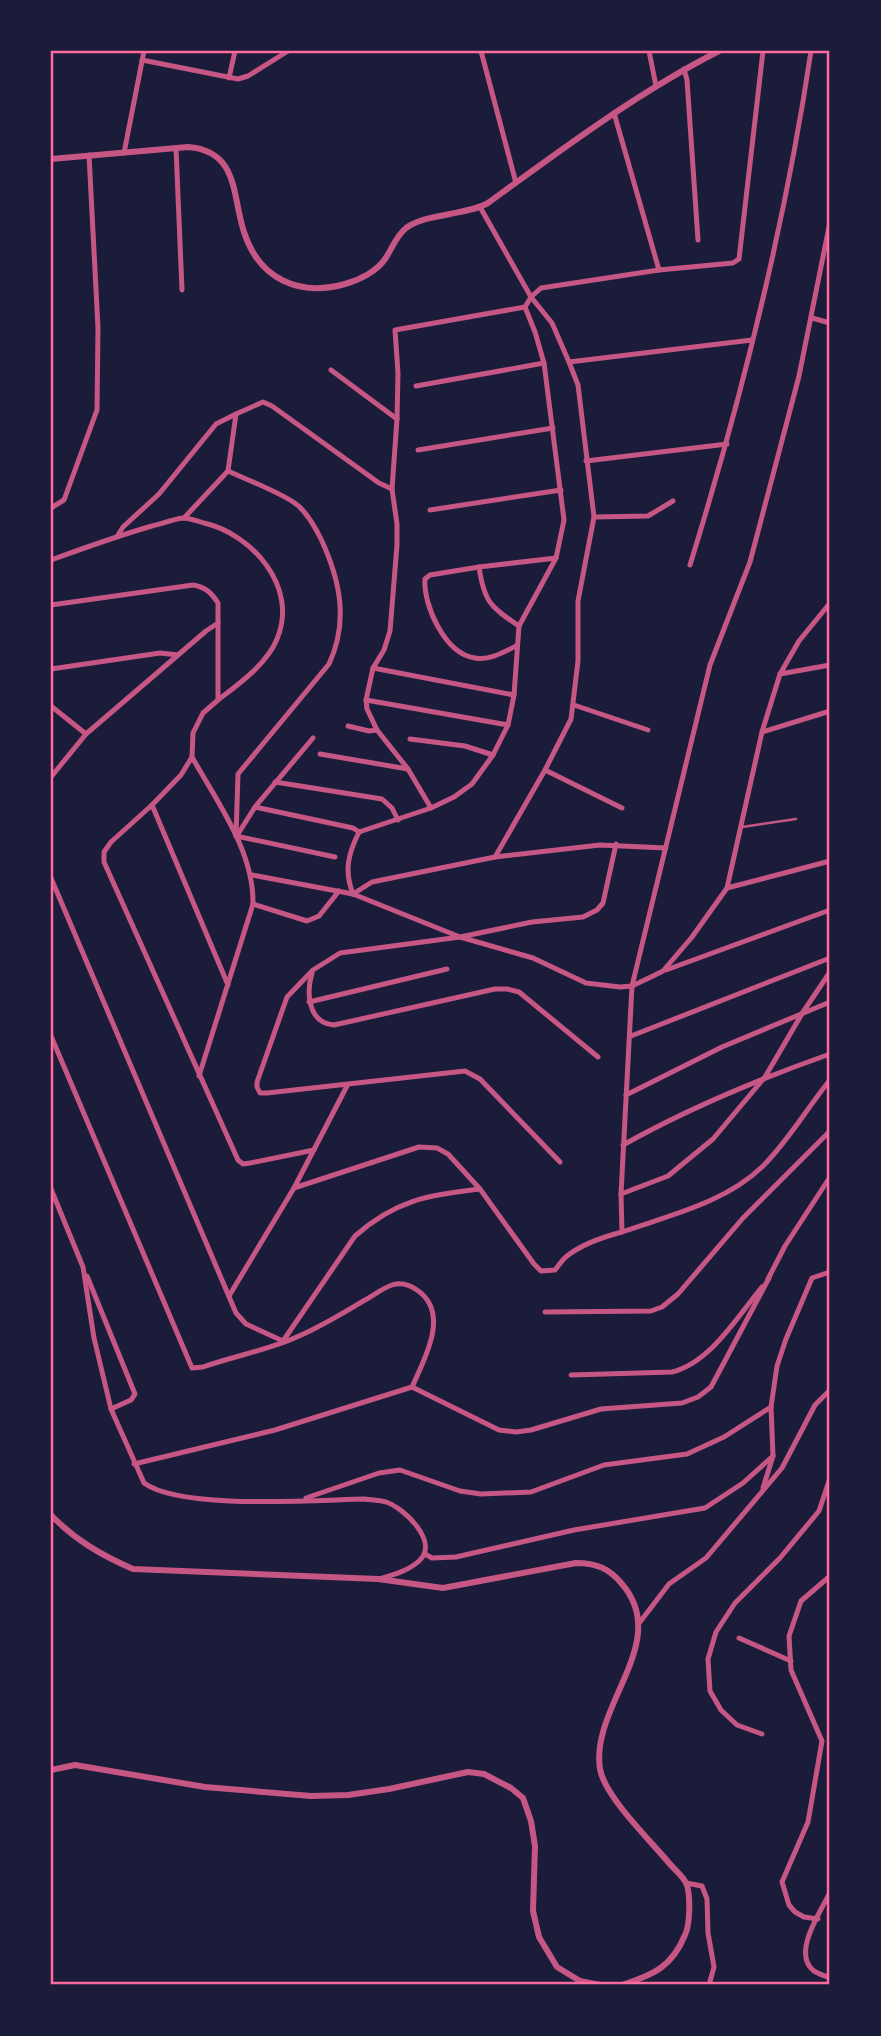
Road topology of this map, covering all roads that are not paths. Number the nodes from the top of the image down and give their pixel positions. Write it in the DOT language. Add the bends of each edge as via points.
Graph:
graph roads {
  1 [pos="144,51"];
  2 [pos="235,51"];
  3 [pos="288,51"];
  4 [pos="481,51"];
  5 [pos="649,51"];
  6 [pos="719,51"];
  7 [pos="763,51"];
  8 [pos="811,51"];
  9 [pos="142,60"];
  10 [pos="684,69"];
  11 [pos="229,78"];
  12 [pos="656,86"];
  13 [pos="614,114"];
  14 [pos="176,148"];
  15 [pos="124,153"];
  16 [pos="89,155"];
  17 [pos="51,159"];
  18 [pos="516,183"];
  19 [pos="480,207"];
  20 [pos="830,222"];
  21 [pos="698,240"];
  22 [pos="659,270"];
  23 [pos="182,290"];
  24 [pos="531,297"];
  25 [pos="525,307"];
  26 [pos="812,318"];
  27 [pos="830,323"];
  28 [pos="752,340"];
  29 [pos="569,362"];
  30 [pos="544,363"];
  31 [pos="331,370"];
  32 [pos="416,386"];
  33 [pos="236,414"];
  34 [pos="397,419"];
  35 [pos="553,428"];
  36 [pos="727,444"];
  37 [pos="418,450"];
  38 [pos="586,461"];
  39 [pos="228,471"];
  40 [pos="392,489"];
  41 [pos="561,490"];
  42 [pos="673,501"];
  43 [pos="51,508"];
  44 [pos="430,510"];
  45 [pos="594,517"];
  46 [pos="184,518"];
  47 [pos="118,536"];
  48 [pos="556,558"];
  49 [pos="51,560"];
  50 [pos="690,565"];
  51 [pos="480,566"];
  52 [pos="830,603"];
  53 [pos="51,605"];
  54 [pos="824,610"];
  55 [pos="830,615"];
  56 [pos="218,623"];
  57 [pos="519,626"];
  58 [pos="516,646"];
  59 [pos="178,655"];
  60 [pos="830,665"];
  61 [pos="373,668"];
  62 [pos="51,669"];
  63 [pos="780,674"];
  64 [pos="514,695"];
  65 [pos="366,699"];
  66 [pos="218,700"];
  67 [pos="574,705"];
  68 [pos="51,706"];
  69 [pos="827,712"];
  70 [pos="508,725"];
  71 [pos="348,726"];
  72 [pos="377,730"];
  73 [pos="648,730"];
  74 [pos="762,732"];
  75 [pos="86,734"];
  76 [pos="313,738"];
  77 [pos="410,739"];
  78 [pos="320,754"];
  79 [pos="493,755"];
  80 [pos="192,757"];
  81 [pos="408,769"];
  82 [pos="545,770"];
  83 [pos="51,777"];
  84 [pos="275,782"];
  85 [pos="152,806"];
  86 [pos="255,807"];
  87 [pos="431,808"];
  88 [pos="622,808"];
  89 [pos="796,819"];
  90 [pos="398,820"];
  91 [pos="742,827"];
  92 [pos="359,832"];
  93 [pos="236,836"];
  94 [pos="616,844"];
  95 [pos="666,848"];
  96 [pos="335,857"];
  97 [pos="495,857"];
  98 [pos="830,861"];
  99 [pos="252,875"];
  100 [pos="51,878"];
  101 [pos="727,888"];
  102 [pos="339,891"];
  103 [pos="353,894"];
  104 [pos="253,904"];
  105 [pos="830,909"];
  106 [pos="460,937"];
  107 [pos="830,958"];
  108 [pos="447,969"];
  109 [pos="313,970"];
  110 [pos="663,971"];
  111 [pos="830,972"];
  112 [pos="228,985"];
  113 [pos="632,986"];
  114 [pos="309,1002"];
  115 [pos="830,1002"];
  116 [pos="803,1012"];
  117 [pos="51,1036"];
  118 [pos="631,1036"];
  119 [pos="830,1054"];
  120 [pos="598,1057"];
  121 [pos="199,1076"];
  122 [pos="765,1077"];
  123 [pos="830,1080"];
  124 [pos="347,1086"];
  125 [pos="626,1095"];
  126 [pos="830,1131"];
  127 [pos="623,1145"];
  128 [pos="314,1150"];
  129 [pos="560,1162"];
  130 [pos="830,1177"];
  131 [pos="294,1188"];
  132 [pos="51,1189"];
  133 [pos="480,1189"];
  134 [pos="621,1194"];
  135 [pos="622,1232"];
  136 [pos="83,1267"];
  137 [pos="830,1272"];
  138 [pos="769,1278"];
  139 [pos="229,1296"];
  140 [pos="545,1312"];
  141 [pos="284,1341"];
  142 [pos="571,1375"];
  143 [pos="412,1387"];
  144 [pos="830,1390"];
  145 [pos="771,1407"];
  146 [pos="111,1409"];
  147 [pos="773,1456"];
  148 [pos="134,1464"];
  149 [pos="830,1478"];
  150 [pos="762,1493"];
  151 [pos="300,1500"];
  152 [pos="51,1514"];
  153 [pos="425,1554"];
  154 [pos="830,1576"];
  155 [pos="378,1579"];
  156 [pos="639,1622"];
  157 [pos="739,1638"];
  158 [pos="791,1661"];
  159 [pos="762,1734"];
  160 [pos="51,1770"];
  161 [pos="686,1883"];
  162 [pos="830,1892"];
  163 [pos="818,1919"];
  164 [pos="830,1978"];
  165 [pos="600,1985"];
  166 [pos="622,1985"];
  167 [pos="709,1985"];
  1 -- 9 [label="street"];
  2 -- 11 [label="street"];
  3 -- 11 [label="street" via="248,76"];
  4 -- 18 [label="street"];
  5 -- 12 [label="street"];
  6 -- 10 [label="street"];
  7 -- 22 [label="street" via="739,259"];
  8 -- 28 [label="street" via="799,131"];
  9 -- 11 [label="street"];
  9 -- 15 [label="street"];
  10 -- 12 [label="street"];
  10 -- 21 [label="street"];
  12 -- 13 [label="street"];
  13 -- 18 [label="street"];
  13 -- 22 [label="street"];
  14 -- 15 [label="street"];
  14 -- 19 [label="street" via="215,155 233,184 253,252 276,277 306,289 357,280 381,264 410,226"];
  14 -- 23 [label="street"];
  15 -- 16 [label="street"];
  16 -- 17 [label="street"];
  16 -- 43 [label="street" via="98,328 97,410 64,500"];
  18 -- 19 [label="street"];
  19 -- 24 [label="street"];
  20 -- 26 [label="street"];
  22 -- 24 [label="street" via="541,288"];
  24 -- 25 [label="street"];
  24 -- 29 [label="street" via="546,313"];
  25 -- 30 [label="street"];
  25 -- 34 [label="street" via="394,330"];
  26 -- 27 [label="street"];
  26 -- 95 [label="street" via="750,562 710,664"];
  28 -- 29 [label="street"];
  28 -- 36 [label="street"];
  29 -- 38 [label="street" via="578,386"];
  30 -- 32 [label="street"];
  30 -- 35 [label="street"];
  31 -- 34 [label="street"];
  33 -- 39 [label="street"];
  33 -- 40 [label="street" via="258,402 267,403"];
  33 -- 47 [label="street" via="216,424"];
  34 -- 40 [label="street"];
  35 -- 37 [label="street"];
  35 -- 41 [label="street"];
  36 -- 38 [label="street"];
  36 -- 50 [label="street"];
  38 -- 45 [label="street"];
  39 -- 46 [label="street"];
  39 -- 93 [label="street" via="296,504 315,526 337,579 341,603 337,647 329,664 239,774"];
  40 -- 61 [label="street" via="397,545 390,631"];
  41 -- 44 [label="street"];
  41 -- 48 [label="street" via="564,520"];
  42 -- 45 [label="street" via="648,516"];
  45 -- 67 [label="street" via="578,601"];
  46 -- 47 [label="street"];
  46 -- 66 [label="street" via="214,525 255,550 268,566 282,603 278,637 271,650"];
  47 -- 49 [label="street"];
  48 -- 51 [label="street"];
  48 -- 57 [label="street"];
  51 -- 57 [label="street" via="488,603"];
  51 -- 58 [label="street" via="426,578 427,603 435,622 450,643 476,659"];
  52 -- 54 [label="street"];
  53 -- 56 [label="street" via="193,585 203,587 218,603"];
  54 -- 55 [label="street"];
  54 -- 63 [label="street"];
  56 -- 59 [label="street"];
  56 -- 66 [label="street"];
  57 -- 58 [label="street"];
  58 -- 64 [label="street"];
  59 -- 62 [label="street" via="160,653"];
  59 -- 75 [label="street"];
  60 -- 63 [label="street"];
  61 -- 64 [label="street"];
  61 -- 65 [label="street"];
  63 -- 74 [label="street"];
  64 -- 70 [label="street"];
  65 -- 70 [label="street"];
  65 -- 72 [label="street"];
  66 -- 80 [label="street" via="193,733"];
  67 -- 73 [label="street"];
  67 -- 82 [label="street" via="566,732"];
  68 -- 75 [label="street"];
  69 -- 74 [label="street"];
  70 -- 79 [label="street"];
  71 -- 72 [label="street"];
  72 -- 81 [label="street"];
  74 -- 91 [label="street"];
  75 -- 83 [label="street"];
  76 -- 84 [label="street"];
  77 -- 79 [label="street" via="465,746"];
  78 -- 81 [label="street"];
  79 -- 87 [label="street" via="472,784"];
  80 -- 85 [label="street"];
  80 -- 93 [label="street"];
  81 -- 87 [label="street"];
  82 -- 88 [label="street"];
  82 -- 97 [label="street"];
  84 -- 86 [label="street"];
  84 -- 90 [label="street" via="382,799"];
  85 -- 112 [label="street"];
  85 -- 121 [label="street" via="106,847 104,862"];
  86 -- 92 [label="street"];
  86 -- 93 [label="street"];
  87 -- 90 [label="street"];
  89 -- 91 [label="lane"];
  90 -- 92 [label="street"];
  91 -- 101 [label="street"];
  92 -- 103 [label="street" via="347,868"];
  93 -- 96 [label="street"];
  93 -- 99 [label="street"];
  94 -- 95 [label="street"];
  94 -- 97 [label="street"];
  94 -- 106 [label="street" via="603,902 590,914"];
  95 -- 113 [label="street"];
  97 -- 103 [label="street" via="372,882"];
  98 -- 101 [label="street"];
  99 -- 102 [label="street"];
  99 -- 104 [label="street"];
  100 -- 139 [label="street"];
  101 -- 110 [label="street"];
  102 -- 103 [label="street"];
  102 -- 104 [label="street" via="319,916 307,921"];
  103 -- 106 [label="street"];
  104 -- 112 [label="street"];
  105 -- 110 [label="street"];
  106 -- 109 [label="street" via="341,953"];
  106 -- 113 [label="street" via="533,958 586,984"];
  107 -- 118 [label="street"];
  108 -- 114 [label="street"];
  109 -- 114 [label="street"];
  109 -- 124 [label="street" via="287,997 257,1087 260,1093 267,1093"];
  110 -- 113 [label="street"];
  111 -- 116 [label="street"];
  112 -- 121 [label="street"];
  113 -- 118 [label="street"];
  114 -- 120 [label="street" via="319,1019 334,1025 507,989 519,992"];
  115 -- 116 [label="street"];
  116 -- 122 [label="street"];
  116 -- 125 [label="street"];
  117 -- 141 [label="street" via="190,1366 194,1369"];
  118 -- 125 [label="street"];
  119 -- 122 [label="street"];
  121 -- 128 [label="street" via="243,1164"];
  122 -- 127 [label="street"];
  122 -- 134 [label="street" via="713,1139 668,1176"];
  123 -- 135 [label="street" via="761,1168 716,1199"];
  124 -- 128 [label="street"];
  124 -- 129 [label="street" via="472,1073"];
  125 -- 127 [label="street"];
  126 -- 140 [label="street" via="662,1307 651,1311"];
  127 -- 134 [label="street"];
  128 -- 131 [label="street"];
  130 -- 138 [label="street"];
  131 -- 133 [label="street" via="419,1147 448,1154"];
  131 -- 139 [label="street"];
  132 -- 136 [label="street"];
  133 -- 135 [label="street" via="541,1271 555,1270 573,1252"];
  133 -- 141 [label="street" via="414,1199 368,1225"];
  134 -- 135 [label="street"];
  136 -- 146 [label="street"];
  136 -- 146 [label="street" via="135,1394"];
  137 -- 145 [label="street" via="812,1278 777,1366"];
  138 -- 142 [label="street" via="701,1360 685,1369"];
  138 -- 143 [label="street" via="711,1387 682,1403 601,1409 516,1432 499,1430"];
  139 -- 141 [label="street" via="246,1324"];
  141 -- 143 [label="street" via="330,1322 384,1288 404,1283 426,1297 434,1319 432,1342"];
  143 -- 148 [label="street" via="275,1430"];
  144 -- 150 [label="street"];
  145 -- 147 [label="street"];
  145 -- 151 [label="street" via="687,1454 604,1465 531,1492 460,1491 400,1470"];
  146 -- 148 [label="street"];
  147 -- 150 [label="street"];
  147 -- 153 [label="street" via="705,1508 574,1530 456,1557"];
  148 -- 151 [label="street" via="153,1490 219,1501"];
  149 -- 159 [label="street" via="819,1511 736,1603 716,1632 708,1659 710,1691 721,1710 737,1725"];
  150 -- 156 [label="street" via="706,1558 669,1584"];
  151 -- 153 [label="street" via="386,1502 419,1526"];
  152 -- 155 [label="street" via="81,1542 133,1569"];
  153 -- 155 [label="street" via="409,1568"];
  154 -- 158 [label="street" via="801,1601 789,1636"];
  155 -- 156 [label="street" via="443,1588 576,1563 597,1565 624,1586"];
  156 -- 161 [label="street" via="635,1650 601,1738 600,1770 618,1803"];
  157 -- 158 [label="street"];
  158 -- 163 [label="street" via="822,1741 808,1822 782,1882 795,1912"];
  160 -- 165 [label="street" via="75,1765 205,1787 311,1796 389,1789 468,1772 484,1774 523,1798 531,1821 533,1911 539,1937 557,1967 580,1981"];
  161 -- 166 [label="street" via="687,1931 677,1954 662,1968"];
  161 -- 167 [label="street" via="702,1886 707,1899 714,1967"];
  162 -- 163 [label="street"];
  163 -- 164 [label="street" via="806,1944 806,1958 815,1971"];
}
